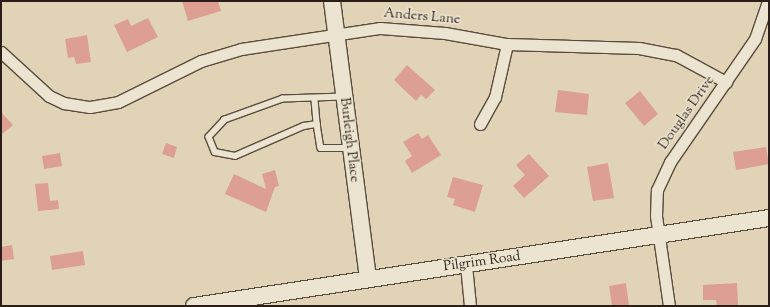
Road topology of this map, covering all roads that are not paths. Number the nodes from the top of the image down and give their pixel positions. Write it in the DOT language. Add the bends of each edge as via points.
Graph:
graph roads {
  1 [pos="332,1"];
  2 [pos="768,1"];
  3 [pos="336,33"];
  4 [pos="507,44"];
  5 [pos="1,52"];
  6 [pos="726,82"];
  7 [pos="344,98"];
  8 [pos="315,100"];
  9 [pos="317,124"];
  10 [pos="480,124"];
  11 [pos="350,148"];
  12 [pos="769,218"];
  13 [pos="660,235"];
  14 [pos="466,265"];
  15 [pos="368,278"];
  16 [pos="194,306"];
  17 [pos="470,306"];
  18 [pos="669,306"];
  1 -- 3 [label="main road, Burleigh Place"];
  2 -- 6 [label="street, Douglas Drive" via="755,39"];
  3 -- 4 [label="street, Anders Lane" via="380,28 418,29"];
  3 -- 5 [label="street, Anders Lane" via="222,54 104,106 72,105 38,88"];
  3 -- 7 [label="main road, Burleigh Place"];
  4 -- 6 [label="street, Anders Lane" via="630,47 662,52 691,61"];
  4 -- 10 [label="street" via="495,98"];
  6 -- 13 [label="street, Douglas Drive" via="661,178 656,204"];
  7 -- 8 [label="lane"];
  7 -- 11 [label="main road, Burleigh Place"];
  8 -- 9 [label="lane"];
  8 -- 9 [label="lane" via="283,99 225,120 210,137 215,152 235,156 304,126"];
  9 -- 11 [label="lane" via="321,148"];
  11 -- 15 [label="main road, Burleigh Place"];
  12 -- 13 [label="main road, Pilgrim Road"];
  13 -- 14 [label="main road, Pilgrim Road"];
  13 -- 18 [label="street, Douglas Drive"];
  14 -- 15 [label="main road, Pilgrim Road"];
  14 -- 17 [label="street"];
  15 -- 16 [label="main road, Pilgrim Road"];
}
